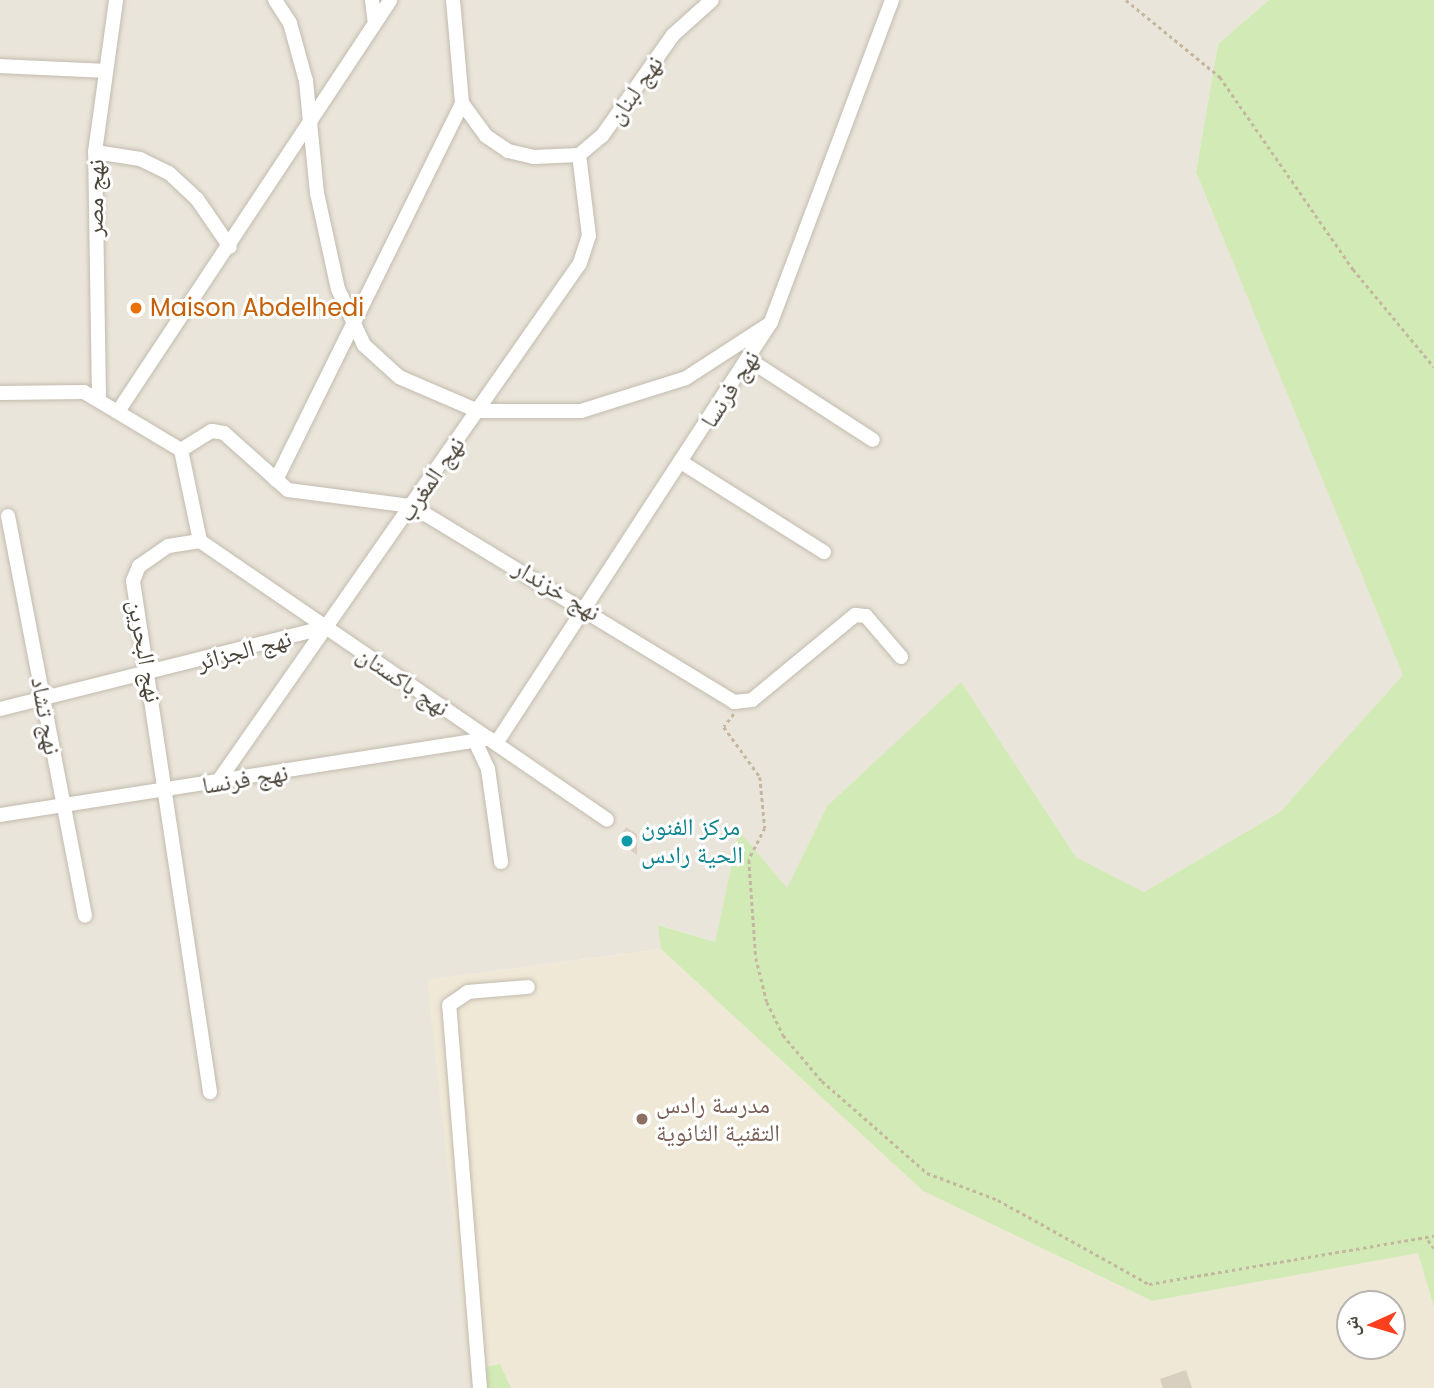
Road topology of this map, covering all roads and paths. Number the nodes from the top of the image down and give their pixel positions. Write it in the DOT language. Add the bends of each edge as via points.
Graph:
graph roads {
  1 [pos="116,0"];
  2 [pos="275,0"];
  3 [pos="372,0"];
  4 [pos="390,0"];
  5 [pos="453,0"];
  6 [pos="712,0"];
  7 [pos="892,0"];
  8 [pos="1126,0"];
  9 [pos="374,23"];
  10 [pos="0,66"];
  11 [pos="106,71"];
  12 [pos="462,103"];
  13 [pos="312,122"];
  14 [pos="95,152"];
  15 [pos="579,155"];
  16 [pos="230,247"];
  17 [pos="771,323"];
  18 [pos="354,326"];
  19 [pos="751,361"];
  20 [pos="1434,368"];
  21 [pos="0,393"];
  22 [pos="99,398"];
  23 [pos="119,410"];
  24 [pos="478,411"];
  25 [pos="873,440"];
  26 [pos="181,450"];
  27 [pos="681,462"];
  28 [pos="276,480"];
  29 [pos="412,506"];
  30 [pos="8,516"];
  31 [pos="200,541"];
  32 [pos="824,552"];
  33 [pos="586,606"];
  34 [pos="326,630"];
  35 [pos="901,657"];
  36 [pos="150,676"];
  37 [pos="44,698"];
  38 [pos="742,703"];
  39 [pos="0,709"];
  40 [pos="487,740"];
  41 [pos="217,783"];
  42 [pos="168,792"];
  43 [pos="61,805"];
  44 [pos="0,815"];
  45 [pos="607,820"];
  46 [pos="501,862"];
  47 [pos="85,916"];
  48 [pos="528,987"];
  49 [pos="210,1092"];
  50 [pos="1434,1236"];
  51 [pos="1428,1239"];
  52 [pos="1434,1248"];
  53 [pos="480,1388"];
  1 -- 11 [label="street, نهج مصر"];
  2 -- 13 [label="street" via="298,45"];
  3 -- 9 [label="street"];
  4 -- 9 [label="street"];
  5 -- 12 [label="street"];
  6 -- 15 [label="street, نهج لبنان" via="673,35 628,107"];
  7 -- 17 [label="street, نهج فرنسا"];
  8 -- 20 [label="path" via="1220,78 1353,269"];
  9 -- 13 [label="street"];
  10 -- 11 [label="street"];
  11 -- 14 [label="street, نهج مصر"];
  12 -- 15 [label="street" via="486,136 508,152"];
  12 -- 18 [label="street"];
  13 -- 16 [label="street"];
  13 -- 18 [label="street" via="324,232"];
  14 -- 16 [label="street" via="140,159 169,173 197,199"];
  14 -- 22 [label="street, نهج مصر"];
  15 -- 24 [label="street, نهج المغرب" via="586,252"];
  16 -- 23 [label="street"];
  17 -- 19 [label="street, نهج فرنسا"];
  17 -- 24 [label="street" via="686,377 644,395 546,415"];
  18 -- 24 [label="street" via="364,345 399,377"];
  18 -- 28 [label="street"];
  19 -- 25 [label="street"];
  19 -- 27 [label="street, نهج فرنسا"];
  21 -- 22 [label="street" via="73,390"];
  22 -- 23 [label="street"];
  23 -- 26 [label="street"];
  24 -- 29 [label="street, نهج المغرب"];
  26 -- 28 [label="street, نهج خزندار" via="212,431 224,433"];
  26 -- 31 [label="street"];
  27 -- 32 [label="street"];
  27 -- 33 [label="street, نهج فرنسا"];
  28 -- 29 [label="street, نهج خزندار" via="300,493"];
  29 -- 33 [label="street, نهج خزندار"];
  29 -- 34 [label="street, نهج المغرب"];
  30 -- 37 [label="street, نهج تشاد"];
  31 -- 34 [label="street, نهج باكستان"];
  31 -- 36 [label="street, نهج البحرين" via="168,546 134,572"];
  33 -- 38 [label="street, نهج خزندار"];
  33 -- 40 [label="street, نهج فرنسا"];
  34 -- 36 [label="street, نهج الجزائر"];
  34 -- 40 [label="street, نهج باكستان"];
  34 -- 41 [label="street, نهج المغرب"];
  35 -- 38 [label="street" via="866,616 855,615"];
  36 -- 37 [label="street, نهج الجزائر"];
  36 -- 42 [label="street, نهج البحرين"];
  37 -- 39 [label="street, نهج الجزائر"];
  37 -- 43 [label="street, نهج تشاد"];
  38 -- 51 [label="path" via="724,727 760,777 765,828 749,860 756,958 767,1002 783,1035 822,1081 928,1172 998,1200 1149,1284"];
  40 -- 41 [label="street, نهج فرنسا"];
  40 -- 45 [label="street, نهج باكستان"];
  40 -- 46 [label="street"];
  41 -- 42 [label="street, نهج فرنسا"];
  42 -- 43 [label="street, نهج فرنسا"];
  42 -- 49 [label="street, نهج البحرين"];
  43 -- 44 [label="street, نهج فرنسا"];
  43 -- 47 [label="street, نهج تشاد"];
  48 -- 53 [label="street" via="468,992 449,1005"];
  50 -- 51 [label="path"];
  51 -- 52 [label="path"];
}
